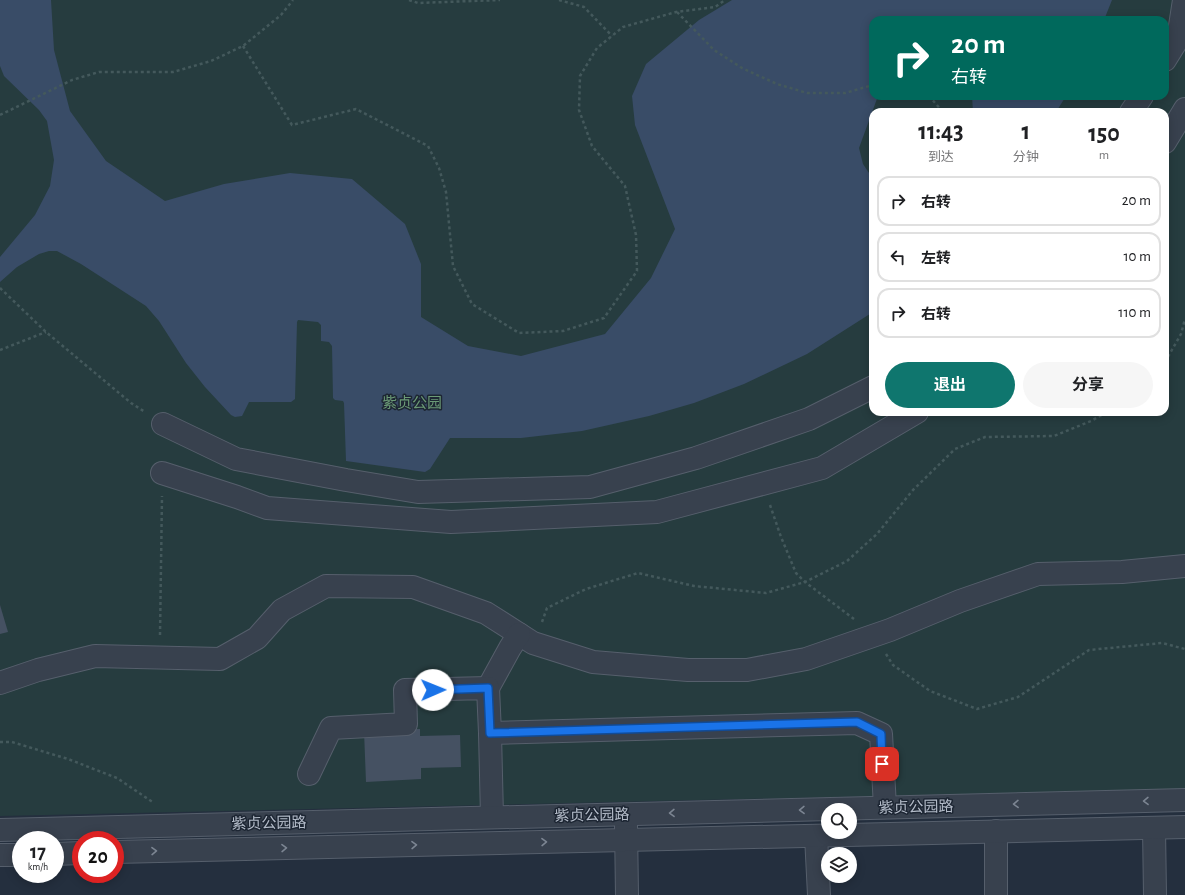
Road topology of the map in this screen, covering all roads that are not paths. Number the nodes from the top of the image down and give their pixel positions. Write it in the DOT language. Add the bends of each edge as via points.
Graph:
graph roads {
  1 [pos="1184,0"];
  2 [pos="1169,54"];
  3 [pos="1185,109"];
  4 [pos="1169,135"];
  5 [pos="869,389"];
  6 [pos="910,416"];
  7 [pos="163,424"];
  8 [pos="162,474"];
  9 [pos="1185,566"];
  10 [pos="526,638"];
  11 [pos="0,683"];
  12 [pos="488,688"];
  13 [pos="490,733"];
  14 [pos="309,774"];
  15 [pos="1185,800"];
  16 [pos="885,808"];
  17 [pos="626,814"];
  18 [pos="492,817"];
  19 [pos="1185,827"];
  20 [pos="1154,828"];
  21 [pos="0,830"];
  22 [pos="996,832"];
  23 [pos="816,836"];
  24 [pos="626,840"];
  25 [pos="124,852"];
  26 [pos="0,855"];
  27 [pos="12,855"];
  28 [pos="627,895"];
  29 [pos="818,895"];
  30 [pos="996,895"];
  31 [pos="1155,895"];
  1 -- 2 [label="street" via="1178,39"];
  3 -- 4 [label="street"];
  5 -- 7 [label="street" via="809,419 696,458 590,487 418,492 236,459"];
  6 -- 8 [label="street" via="822,468 657,512 451,522 267,508"];
  9 -- 10 [label="street" via="1122,572 1038,574 806,659 747,670 688,670 593,662"];
  10 -- 11 [label="street" via="486,613 413,587 326,586 282,610 257,638 220,659 95,656 38,670"];
  10 -- 12 [label="street" via="510,648"];
  12 -- 13 [label="street"];
  12 -- 14 [label="street" via="405,690 406,724 331,728"];
  13 -- 16 [label="street" via="857,722 881,734"];
  13 -- 18 [label="street"];
  15 -- 16 [label="street, 紫贞公园路, one-way"];
  16 -- 17 [label="street, 紫贞公园路, one-way"];
  17 -- 18 [label="street, 紫贞公园路"];
  17 -- 24 [label="street"];
  18 -- 21 [label="street, 紫贞公园路"];
  19 -- 20 [label="street, 紫贞公园路"];
  20 -- 22 [label="street, 紫贞公园路"];
  20 -- 31 [label="street"];
  22 -- 23 [label="street, 紫贞公园路"];
  22 -- 30 [label="street"];
  23 -- 24 [label="street, 紫贞公园路"];
  23 -- 29 [label="street"];
  25 -- 24 [label="street, 紫贞公园路, one-way"];
  24 -- 28 [label="street"];
  26 -- 27 [label="street"];
}
